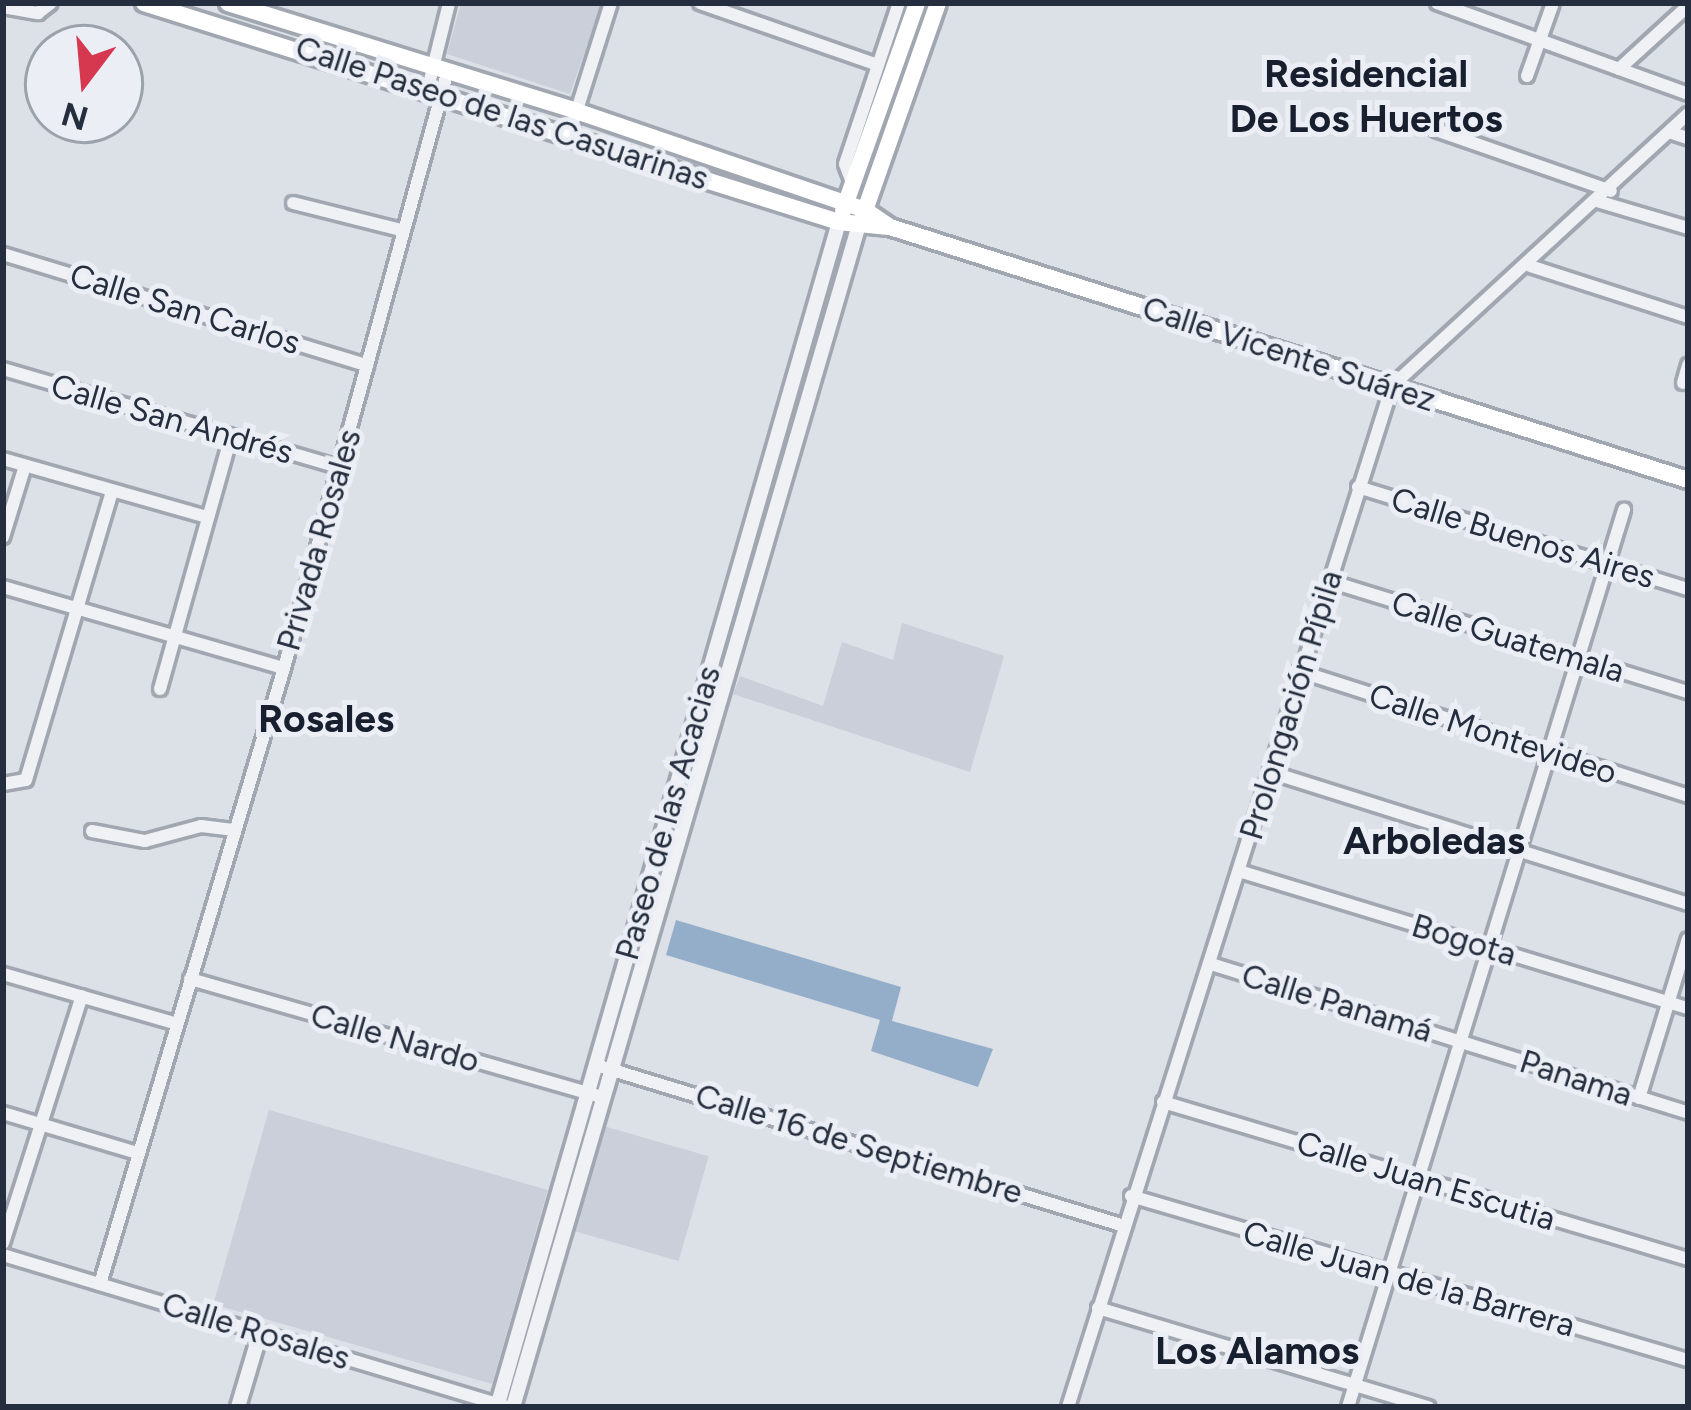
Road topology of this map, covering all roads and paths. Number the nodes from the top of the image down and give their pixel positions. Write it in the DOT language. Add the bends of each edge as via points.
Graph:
graph roads {
  1 [pos="51,3"];
  2 [pos="144,3"];
  3 [pos="449,3"];
  4 [pos="611,3"];
  5 [pos="700,3"];
  6 [pos="899,3"];
  7 [pos="917,3"];
  8 [pos="938,3"];
  9 [pos="1437,3"];
  10 [pos="1553,3"];
  11 [pos="236,4"];
  12 [pos="1688,6"];
  13 [pos="3,7"];
  14 [pos="1540,40"];
  15 [pos="878,65"];
  16 [pos="441,68"];
  17 [pos="1619,69"];
  18 [pos="1527,76"];
  19 [pos="436,90"];
  20 [pos="1688,94"];
  21 [pos="576,111"];
  22 [pos="1688,114"];
  23 [pos="1436,130"];
  24 [pos="571,132"];
  25 [pos="1669,132"];
  26 [pos="1688,138"];
  27 [pos="853,184"];
  28 [pos="1611,191"];
  29 [pos="1597,201"];
  30 [pos="293,203"];
  31 [pos="846,203"];
  32 [pos="862,219"];
  33 [pos="839,222"];
  34 [pos="1688,227"];
  35 [pos="401,230"];
  36 [pos="3,254"];
  37 [pos="1529,266"];
  38 [pos="1688,316"];
  39 [pos="367,365"];
  40 [pos="1688,365"];
  41 [pos="3,370"];
  42 [pos="1683,383"];
  43 [pos="1392,386"];
  44 [pos="231,436"];
  45 [pos="3,459"];
  46 [pos="25,466"];
  47 [pos="340,468"];
  48 [pos="1688,480"];
  49 [pos="1358,487"];
  50 [pos="112,492"];
  51 [pos="1624,510"];
  52 [pos="206,517"];
  53 [pos="3,537"];
  54 [pos="1610,565"];
  55 [pos="1329,581"];
  56 [pos="3,587"];
  57 [pos="1688,589"];
  58 [pos="80,608"];
  59 [pos="178,634"];
  60 [pos="1583,660"];
  61 [pos="284,668"];
  62 [pos="1299,671"];
  63 [pos="160,689"];
  64 [pos="1688,692"];
  65 [pos="1554,754"];
  66 [pos="1270,772"];
  67 [pos="7,785"];
  68 [pos="1688,796"];
  69 [pos="233,830"];
  70 [pos="92,831"];
  71 [pos="1526,850"];
  72 [pos="1239,871"];
  73 [pos="1688,904"];
  74 [pos="1688,939"];
  75 [pos="1493,949"];
  76 [pos="1210,964"];
  77 [pos="3,974"];
  78 [pos="190,979"];
  79 [pos="82,996"];
  80 [pos="1670,1002"];
  81 [pos="1688,1008"];
  82 [pos="176,1024"];
  83 [pos="1464,1042"];
  84 [pos="603,1067"];
  85 [pos="594,1095"];
  86 [pos="1640,1098"];
  87 [pos="1163,1102"];
  88 [pos="3,1113"];
  89 [pos="1688,1113"];
  90 [pos="42,1124"];
  91 [pos="137,1153"];
  92 [pos="1419,1179"];
  93 [pos="1131,1196"];
  94 [pos="1121,1225"];
  95 [pos="3,1243"];
  96 [pos="3,1255"];
  97 [pos="1688,1259"];
  98 [pos="1390,1274"];
  99 [pos="100,1284"];
  100 [pos="1098,1308"];
  101 [pos="260,1333"];
  102 [pos="1688,1360"];
  103 [pos="1354,1385"];
  104 [pos="504,1406"];
  105 [pos="238,1407"];
  106 [pos="1068,1407"];
  107 [pos="1348,1407"];
  108 [pos="1428,1407"];
  1 -- 13 [label="street" via="38,13"];
  2 -- 19 [label="main road, Calle Paseo de las Casuarinas"];
  3 -- 16 [label="street, Privada Rosales"];
  4 -- 21 [label="street"];
  5 -- 15 [label="street"];
  6 -- 15 [label="street"];
  7 -- 27 [label="main road"];
  8 -- 32 [label="main road"];
  9 -- 14 [label="street"];
  10 -- 14 [label="street"];
  11 -- 16 [label="main road, Calle Paseo de las Casuarinas"];
  12 -- 17 [label="street"];
  14 -- 17 [label="street"];
  14 -- 18 [label="street"];
  15 -- 27 [label="street" via="845,164"];
  16 -- 19 [label="street, Privada Rosales"];
  16 -- 21 [label="main road, Calle Paseo de las Casuarinas"];
  17 -- 20 [label="street"];
  19 -- 24 [label="main road, Calle Paseo de las Casuarinas"];
  19 -- 35 [label="street, Privada Rosales"];
  21 -- 24 [label="street"];
  21 -- 31 [label="main road, Calle Paseo de las Casuarinas"];
  22 -- 25 [label="street"];
  23 -- 28 [label="street"];
  24 -- 33 [label="main road, Calle Paseo de las Casuarinas"];
  25 -- 26 [label="street"];
  25 -- 28 [label="street"];
  27 -- 31 [label="main road"];
  28 -- 29 [label="street"];
  29 -- 34 [label="street"];
  29 -- 37 [label="street"];
  30 -- 35 [label="street"];
  31 -- 32 [label="main road, Calle Paseo de las Casuarinas"];
  31 -- 33 [label="main road"];
  32 -- 33 [label="main road, Calle Paseo de las Casuarinas"];
  32 -- 43 [label="main road, Calle Vicente Suárez"];
  32 -- 84 [label="street, Paseo de las Acacias"];
  33 -- 84 [label="street, Paseo de las Acacias"];
  35 -- 39 [label="street, Privada Rosales"];
  36 -- 39 [label="street, Calle San Carlos"];
  37 -- 38 [label="street"];
  37 -- 43 [label="street"];
  39 -- 47 [label="street, Privada Rosales"];
  40 -- 42 [label="street"];
  41 -- 44 [label="street, Calle San Andrés"];
  43 -- 48 [label="main road, Calle Vicente Suárez"];
  43 -- 49 [label="street, Prolongación Pípila"];
  44 -- 47 [label="street, Calle San Andrés"];
  44 -- 52 [label="street"];
  45 -- 46 [label="street"];
  46 -- 50 [label="street"];
  46 -- 53 [label="street"];
  47 -- 61 [label="street, Privada Rosales"];
  49 -- 54 [label="street, Calle Buenos Aires"];
  49 -- 55 [label="street, Prolongación Pípila"];
  50 -- 52 [label="street"];
  50 -- 58 [label="street"];
  51 -- 54 [label="street"];
  52 -- 59 [label="street"];
  54 -- 57 [label="street, Calle Buenos Aires"];
  54 -- 60 [label="street"];
  55 -- 60 [label="street, Calle Guatemala"];
  55 -- 62 [label="street, Prolongación Pípila"];
  56 -- 58 [label="street"];
  58 -- 59 [label="street"];
  58 -- 67 [label="street" via="26,780"];
  59 -- 61 [label="street"];
  59 -- 63 [label="street"];
  60 -- 64 [label="street, Calle Guatemala"];
  60 -- 65 [label="street"];
  61 -- 69 [label="street, Privada Rosales"];
  62 -- 65 [label="street, Calle Montevideo"];
  62 -- 66 [label="street, Prolongación Pípila"];
  65 -- 68 [label="street, Calle Montevideo"];
  65 -- 71 [label="street"];
  66 -- 71 [label="street"];
  66 -- 72 [label="street, Prolongación Pípila"];
  69 -- 70 [label="street" via="201,826 145,841"];
  69 -- 78 [label="street, Privada Rosales"];
  71 -- 73 [label="street"];
  71 -- 75 [label="street"];
  72 -- 75 [label="street, Bogota"];
  72 -- 76 [label="street, Prolongación Pípila"];
  74 -- 80 [label="street"];
  75 -- 80 [label="street, Bogota"];
  75 -- 83 [label="street"];
  76 -- 83 [label="street, Calle Panamá"];
  76 -- 87 [label="street, Prolongación Pípila"];
  77 -- 79 [label="street"];
  78 -- 82 [label="street, Privada Rosales"];
  78 -- 85 [label="street, Calle Nardo"];
  79 -- 82 [label="street"];
  79 -- 90 [label="street"];
  80 -- 81 [label="street, Bogota"];
  80 -- 86 [label="street"];
  82 -- 91 [label="street, Privada Rosales"];
  83 -- 86 [label="street, Panama"];
  83 -- 92 [label="street"];
  84 -- 85 [label="street, Paseo de las Acacias"];
  84 -- 94 [label="street, Calle 16 de Septiembre"];
  85 -- 104 [label="street, Paseo de las Acacias"];
  86 -- 89 [label="street, Panama"];
  87 -- 92 [label="street, Calle Juan Escutia"];
  87 -- 93 [label="street, Prolongación Pípila"];
  88 -- 90 [label="street"];
  90 -- 91 [label="street"];
  90 -- 95 [label="street"];
  91 -- 99 [label="street, Privada Rosales"];
  92 -- 97 [label="street, Calle Juan Escutia"];
  92 -- 98 [label="street"];
  93 -- 94 [label="street, Prolongación Pípila"];
  93 -- 98 [label="street, Calle Juan de la Barrera"];
  94 -- 100 [label="street, Prolongación Pípila"];
  96 -- 99 [label="street, Calle Rosales"];
  98 -- 102 [label="street, Calle Juan de la Barrera"];
  98 -- 103 [label="street"];
  99 -- 101 [label="street, Calle Rosales"];
  100 -- 103 [label="street"];
  100 -- 106 [label="street, Prolongación Pípila"];
  101 -- 104 [label="street, Calle Rosales"];
  101 -- 105 [label="street"];
  103 -- 107 [label="street"];
  103 -- 108 [label="street"];
}
